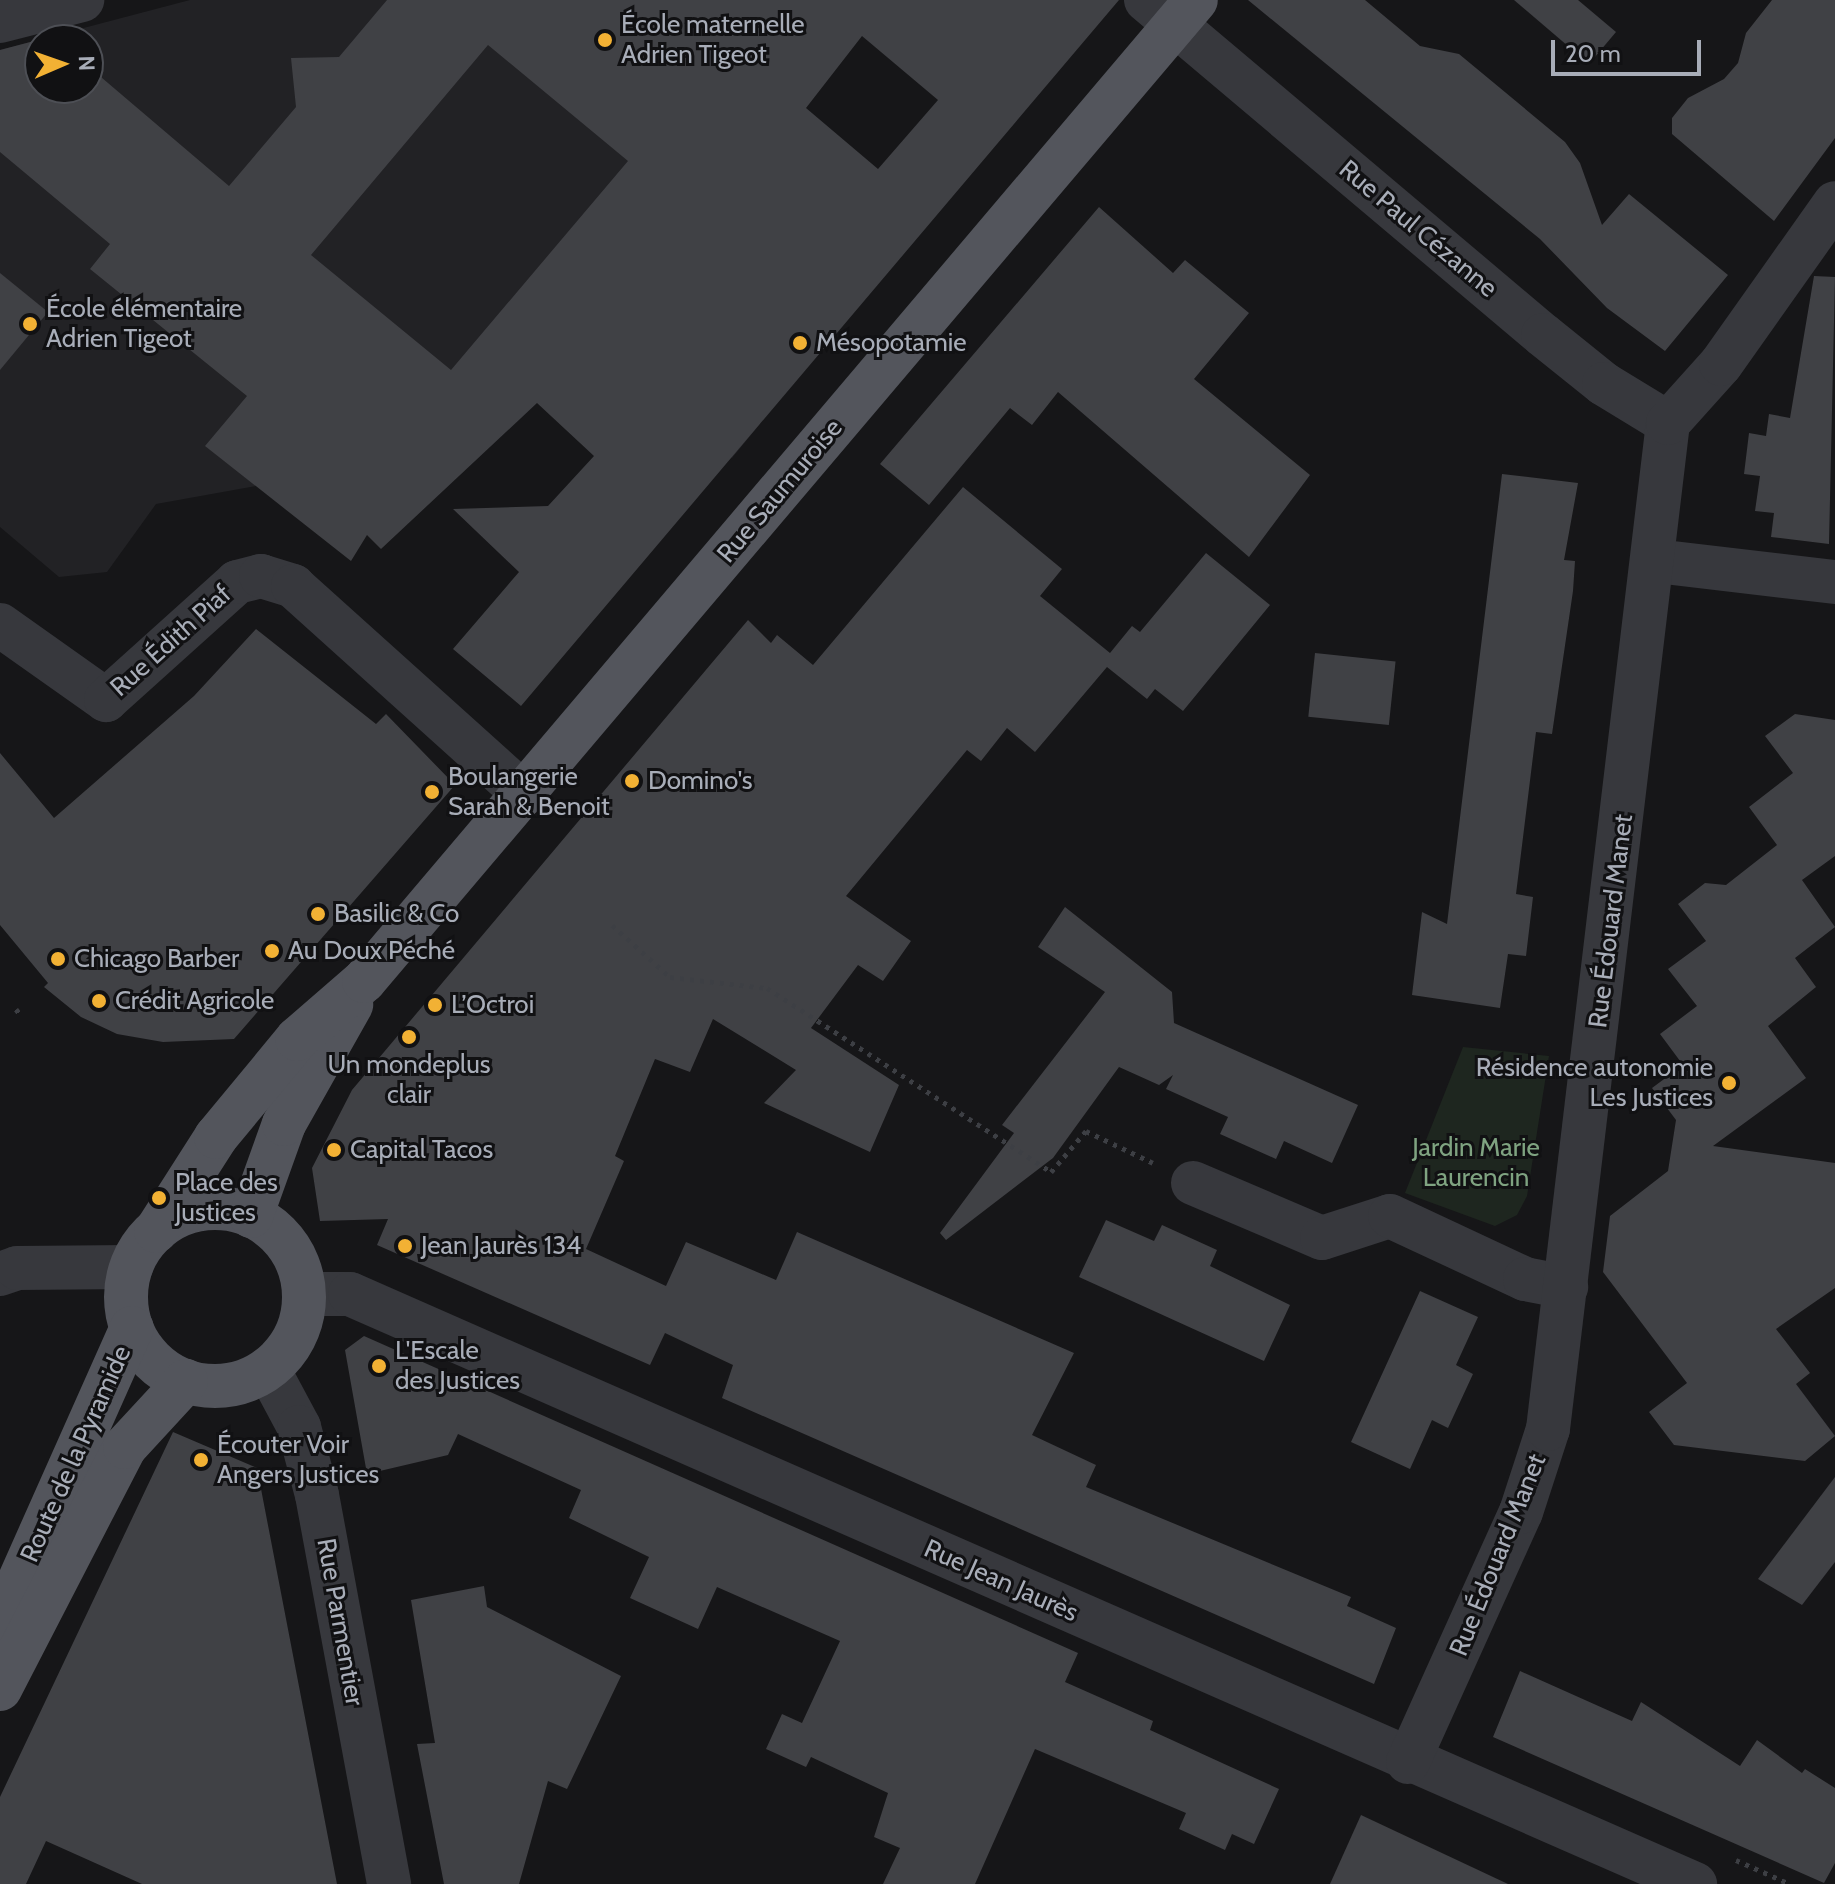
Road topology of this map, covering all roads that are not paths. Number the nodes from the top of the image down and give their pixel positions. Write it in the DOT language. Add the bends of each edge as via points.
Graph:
graph roads {
  1 [pos="82,0"];
  2 [pos="1173,8"];
  3 [pos="0,21"];
  4 [pos="1835,203"];
  5 [pos="1668,423"];
  6 [pos="1656,561"];
  7 [pos="1835,582"];
  8 [pos="3,634"];
  9 [pos="524,794"];
  10 [pos="364,981"];
  11 [pos="1193,1183"];
  12 [pos="251,1216"];
  13 [pos="156,1231"];
  14 [pos="131,1267"];
  15 [pos="6,1268"];
  16 [pos="1566,1287"];
  17 [pos="304,1294"];
  18 [pos="132,1328"];
  19 [pos="268,1369"];
  20 [pos="186,1381"];
  21 [pos="0,1624"];
  22 [pos="0,1689"];
  23 [pos="1408,1762"];
  24 [pos="1672,1879"];
  25 [pos="389,1884"];
  1 -- 3 [label="street"];
  2 -- 5 [label="street, Rue Paul Cézanne" via="1555,345"];
  2 -- 9 [label="main road, Rue Saumuroise"];
  4 -- 5 [label="street" via="1721,364"];
  5 -- 6 [label="street, Rue Édouard Manet"];
  6 -- 7 [label="street"];
  6 -- 16 [label="street, Rue Édouard Manet"];
  8 -- 9 [label="street, Rue Édith Piaf" via="106,700 237,582 261,576 293,586"];
  9 -- 10 [label="main road, Rue Saumuroise"];
  10 -- 12 [label="main road, Rue Saumuroise" via="284,1124"];
  10 -- 13 [label="main road, Rue Saumuroise" via="297,1039 267,1074 179,1187"];
  11 -- 16 [label="street" via="1322,1238 1390,1216 1525,1279"];
  12 -- 13 [label="main road" via="201,1209"];
  12 -- 17 [label="main road" via="288,1247"];
  13 -- 14 [label="main road"];
  14 -- 15 [label="street"];
  14 -- 18 [label="main road" via="126,1292"];
  16 -- 23 [label="street, Rue Édouard Manet" via="1548,1429 1530,1484"];
  17 -- 19 [label="main road" via="292,1341"];
  17 -- 23 [label="street, Rue Jean Jaurès" via="350,1294"];
  18 -- 20 [label="main road" via="153,1361"];
  18 -- 21 [label="main road, Route de la Pyramide"];
  19 -- 20 [label="main road" via="223,1386"];
  19 -- 25 [label="street, Rue Parmentier" via="299,1427 317,1495"];
  20 -- 22 [label="main road, Route de la Pyramide" via="125,1447"];
  23 -- 24 [label="street, Rue Jean Jaurès"];
}
